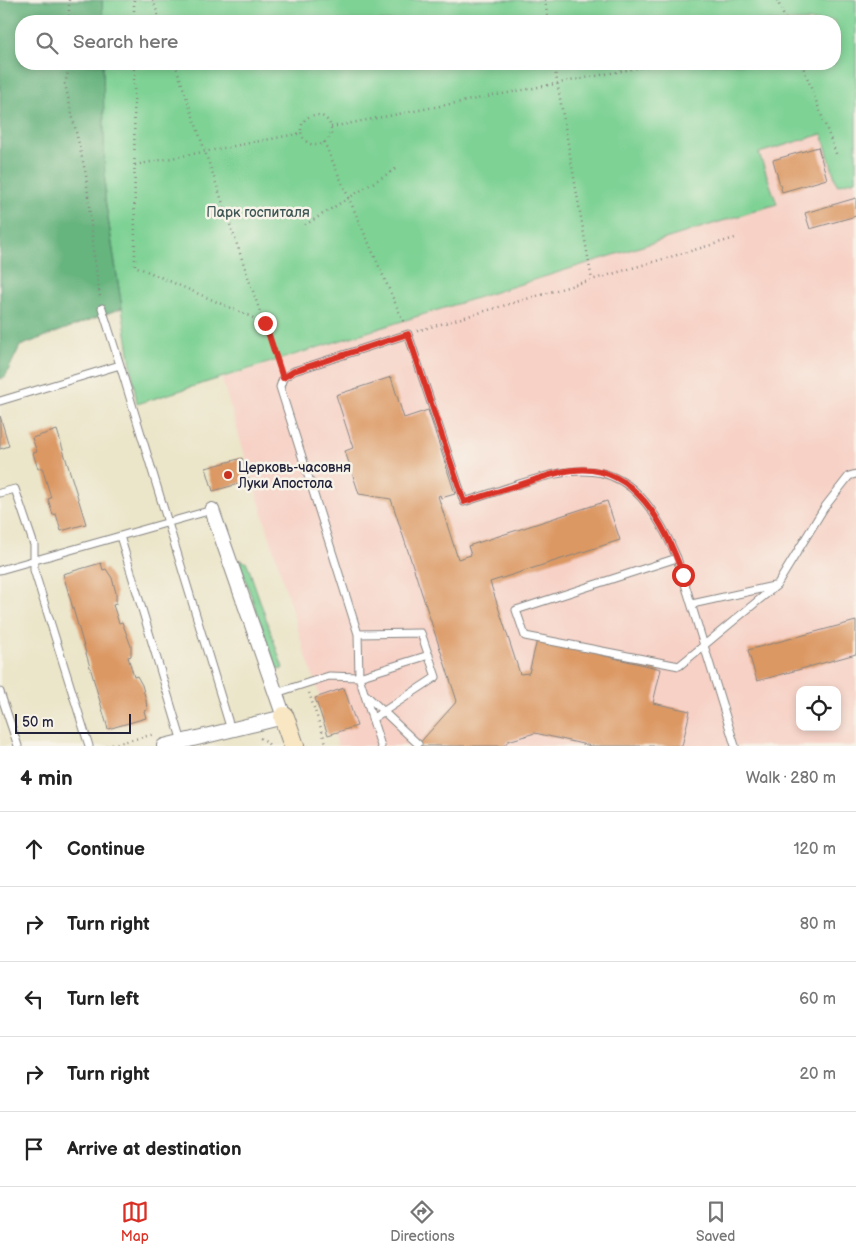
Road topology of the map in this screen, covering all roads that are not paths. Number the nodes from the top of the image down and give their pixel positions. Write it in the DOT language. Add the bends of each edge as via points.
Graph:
graph roads {
  1 [pos="102,308"];
  2 [pos="120,365"];
  3 [pos="0,401"];
  4 [pos="856,474"];
  5 [pos="0,493"];
  6 [pos="212,510"];
  7 [pos="169,523"];
  8 [pos="120,536"];
  9 [pos="677,558"];
  10 [pos="34,560"];
  11 [pos="0,570"];
  12 [pos="777,585"];
  13 [pos="692,604"];
  14 [pos="358,634"];
  15 [pos="704,644"];
  16 [pos="429,655"];
  17 [pos="359,677"];
  18 [pos="0,692"];
  19 [pos="364,693"];
  20 [pos="276,694"];
  21 [pos="384,711"];
  22 [pos="284,717"];
  23 [pos="372,719"];
  24 [pos="231,730"];
  25 [pos="182,742"];
  26 [pos="418,744"];
  27 [pos="18,746"];
  28 [pos="89,746"];
  29 [pos="164,746"];
  30 [pos="294,746"];
  31 [pos="381,746"];
  32 [pos="736,746"];
  1 -- 2 [label="lane"];
  2 -- 3 [label="lane"];
  2 -- 7 [label="lane"];
  4 -- 12 [label="lane" via="849,476 824,508"];
  5 -- 10 [label="lane" via="15,489 34,545"];
  6 -- 7 [label="lane"];
  6 -- 20 [label="street"];
  7 -- 8 [label="lane"];
  7 -- 24 [label="lane"];
  8 -- 10 [label="lane"];
  8 -- 25 [label="lane"];
  9 -- 13 [label="lane"];
  9 -- 14 [label="lane" via="660,523 638,494 612,476 598,471 562,472 464,502 408,334 294,371 283,378 281,394"];
  9 -- 15 [label="lane" via="516,610 525,636 679,666"];
  10 -- 11 [label="lane"];
  10 -- 28 [label="lane" via="34,570"];
  12 -- 13 [label="lane"];
  12 -- 15 [label="lane"];
  13 -- 15 [label="lane"];
  14 -- 16 [label="lane" via="422,634"];
  14 -- 17 [label="lane"];
  15 -- 32 [label="lane"];
  16 -- 17 [label="lane"];
  16 -- 21 [label="lane" via="436,677"];
  17 -- 19 [label="lane"];
  17 -- 20 [label="lane" via="329,676"];
  18 -- 27 [label="lane"];
  19 -- 21 [label="lane"];
  19 -- 23 [label="lane"];
  20 -- 22 [label="street"];
  21 -- 23 [label="lane"];
  21 -- 26 [label="lane"];
  22 -- 24 [label="street"];
  22 -- 30 [label="street"];
  23 -- 31 [label="lane"];
  24 -- 25 [label="street"];
  25 -- 29 [label="street"];
}
